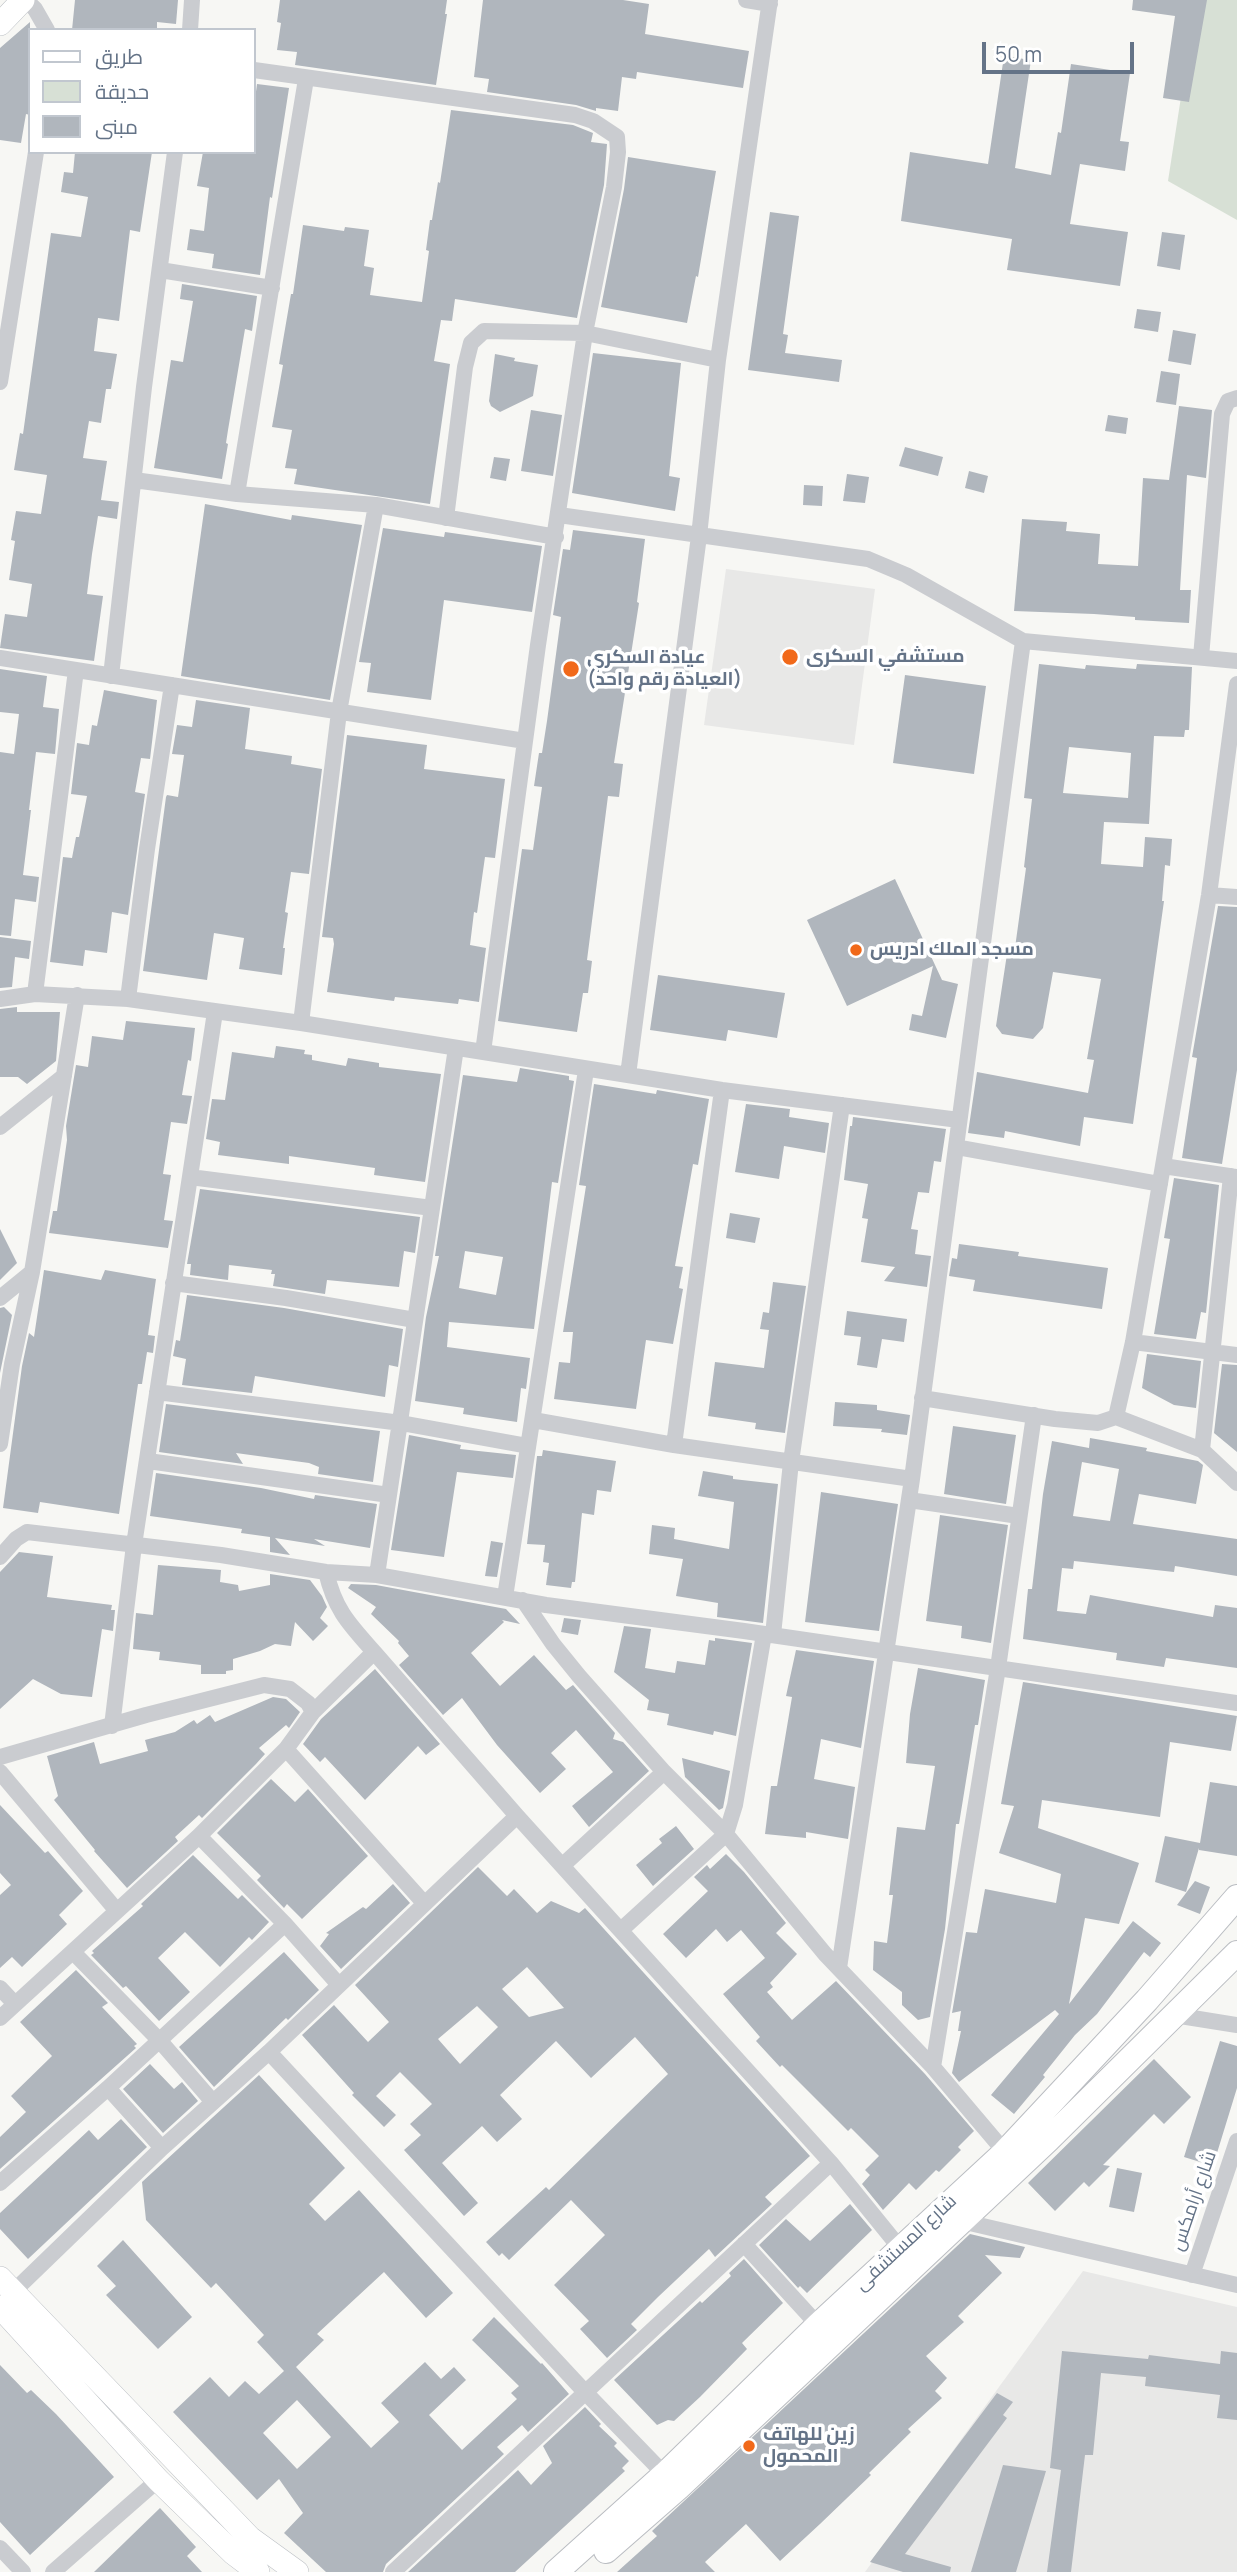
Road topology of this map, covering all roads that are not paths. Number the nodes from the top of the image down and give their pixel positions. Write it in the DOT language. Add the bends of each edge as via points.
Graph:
graph roads {
  1 [pos="25,0"];
  2 [pos="192,0"];
  3 [pos="746,0"];
  4 [pos="770,2"];
  5 [pos="0,24"];
  6 [pos="46,28"];
  7 [pos="190,28"];
  8 [pos="256,70"];
  9 [pos="306,79"];
  10 [pos="36,154"];
  11 [pos="175,154"];
  12 [pos="160,270"];
  13 [pos="272,288"];
  14 [pos="585,333"];
  15 [pos="718,360"];
  16 [pos="0,382"];
  17 [pos="1237,398"];
  18 [pos="134,480"];
  19 [pos="237,494"];
  20 [pos="376,505"];
  21 [pos="559,515"];
  22 [pos="446,518"];
  23 [pos="699,536"];
  24 [pos="556,537"];
  25 [pos="1023,641"];
  26 [pos="1201,657"];
  27 [pos="0,658"];
  28 [pos="1237,661"];
  29 [pos="76,670"];
  30 [pos="111,676"];
  31 [pos="1237,684"];
  32 [pos="172,685"];
  33 [pos="339,712"];
  34 [pos="526,741"];
  35 [pos="1209,895"];
  36 [pos="1237,897"];
  37 [pos="35,994"];
  38 [pos="77,995"];
  39 [pos="0,999"];
  40 [pos="128,999"];
  41 [pos="215,1012"];
  42 [pos="302,1023"];
  43 [pos="456,1048"];
  44 [pos="483,1052"];
  45 [pos="586,1070"];
  46 [pos="628,1075"];
  47 [pos="64,1076"];
  48 [pos="722,1090"];
  49 [pos="842,1105"];
  50 [pos="959,1120"];
  51 [pos="0,1128"];
  52 [pos="956,1147"];
  53 [pos="1163,1166"];
  54 [pos="190,1177"];
  55 [pos="1234,1177"];
  56 [pos="1160,1184"];
  57 [pos="432,1208"];
  58 [pos="32,1272"];
  59 [pos="173,1283"];
  60 [pos="0,1298"];
  61 [pos="415,1320"];
  62 [pos="1133,1342"];
  63 [pos="1212,1352"];
  64 [pos="1237,1355"];
  65 [pos="157,1392"];
  66 [pos="922,1398"];
  67 [pos="1034,1415"];
  68 [pos="1116,1417"];
  69 [pos="533,1420"];
  70 [pos="401,1423"];
  71 [pos="0,1444"];
  72 [pos="674,1445"];
  73 [pos="528,1446"];
  74 [pos="1202,1450"];
  75 [pos="148,1461"];
  76 [pos="791,1462"];
  77 [pos="912,1479"];
  78 [pos="1237,1483"];
  79 [pos="389,1495"];
  80 [pos="909,1500"];
  81 [pos="1019,1516"];
  82 [pos="134,1545"];
  83 [pos="3,1548"];
  84 [pos="326,1572"];
  85 [pos="377,1575"];
  86 [pos="505,1597"];
  87 [pos="523,1600"];
  88 [pos="769,1635"];
  89 [pos="374,1652"];
  90 [pos="887,1653"];
  91 [pos="998,1668"];
  92 [pos="1237,1703"];
  93 [pos="313,1712"];
  94 [pos="112,1726"];
  95 [pos="286,1748"];
  96 [pos="0,1757"];
  97 [pos="0,1772"];
  98 [pos="664,1772"];
  99 [pos="517,1816"];
  100 [pos="726,1834"];
  101 [pos="199,1836"];
  102 [pos="563,1865"];
  103 [pos="1237,1897"];
  104 [pos="424,1903"];
  105 [pos="117,1911"];
  106 [pos="285,1924"];
  107 [pos="621,1930"];
  108 [pos="73,1952"];
  109 [pos="1237,1953"];
  110 [pos="839,1968"];
  111 [pos="339,1985"];
  112 [pos="0,1989"];
  113 [pos="15,2004"];
  114 [pos="1174,2015"];
  115 [pos="0,2018"];
  116 [pos="1237,2025"];
  117 [pos="160,2041"];
  118 [pos="269,2052"];
  119 [pos="933,2067"];
  120 [pos="108,2088"];
  121 [pos="213,2102"];
  122 [pos="1237,2141"];
  123 [pos="162,2148"];
  124 [pos="1011,2160"];
  125 [pos="831,2163"];
  126 [pos="0,2183"];
  127 [pos="961,2221"];
  128 [pos="744,2244"];
  129 [pos="900,2248"];
  130 [pos="1192,2275"];
  131 [pos="1237,2285"];
  132 [pos="4,2292"];
  133 [pos="818,2325"];
  134 [pos="585,2392"];
  135 [pos="158,2480"];
  136 [pos="671,2481"];
  137 [pos="0,2548"];
  138 [pos="23,2572"];
  139 [pos="53,2572"];
  140 [pos="258,2572"];
  141 [pos="296,2572"];
  142 [pos="393,2572"];
  143 [pos="556,2572"];
  144 [pos="582,2572"];
  1 -- 5 [label="street"];
  1 -- 6 [label="street"];
  2 -- 7 [label="street"];
  3 -- 4 [label="street"];
  4 -- 15 [label="street"];
  8 -- 9 [label="street"];
  9 -- 13 [label="street"];
  9 -- 14 [label="street" via="575,115 617,137 614,187"];
  10 -- 16 [label="street"];
  11 -- 12 [label="street"];
  12 -- 13 [label="street"];
  12 -- 18 [label="street"];
  13 -- 19 [label="street"];
  14 -- 15 [label="street"];
  14 -- 21 [label="street"];
  14 -- 22 [label="street" via="484,331 471,343"];
  15 -- 23 [label="street"];
  17 -- 26 [label="street" via="1228,401 1222,414"];
  18 -- 19 [label="street"];
  18 -- 30 [label="street"];
  19 -- 20 [label="street"];
  20 -- 22 [label="street"];
  20 -- 33 [label="street"];
  21 -- 23 [label="street"];
  21 -- 24 [label="street"];
  22 -- 24 [label="street"];
  23 -- 25 [label="street" via="868,559 906,575"];
  23 -- 46 [label="street"];
  24 -- 34 [label="street"];
  25 -- 26 [label="street"];
  25 -- 50 [label="street"];
  26 -- 28 [label="street"];
  27 -- 29 [label="street"];
  29 -- 30 [label="street"];
  29 -- 37 [label="street"];
  30 -- 32 [label="street"];
  31 -- 35 [label="street"];
  32 -- 33 [label="street"];
  32 -- 40 [label="street"];
  33 -- 34 [label="street"];
  33 -- 42 [label="street"];
  34 -- 44 [label="street"];
  35 -- 36 [label="street"];
  35 -- 53 [label="street"];
  37 -- 38 [label="street"];
  37 -- 39 [label="street"];
  38 -- 40 [label="street"];
  38 -- 47 [label="street"];
  40 -- 41 [label="street"];
  41 -- 42 [label="street"];
  41 -- 54 [label="street"];
  42 -- 43 [label="street"];
  43 -- 44 [label="street"];
  43 -- 57 [label="street"];
  44 -- 45 [label="street"];
  45 -- 46 [label="street"];
  45 -- 69 [label="street"];
  46 -- 48 [label="street"];
  47 -- 51 [label="street"];
  47 -- 58 [label="street"];
  48 -- 49 [label="street"];
  48 -- 72 [label="street"];
  49 -- 50 [label="street"];
  49 -- 76 [label="street"];
  50 -- 52 [label="street"];
  52 -- 56 [label="street"];
  52 -- 66 [label="street"];
  53 -- 55 [label="street"];
  53 -- 56 [label="street"];
  54 -- 57 [label="street"];
  54 -- 59 [label="street"];
  55 -- 63 [label="street"];
  56 -- 62 [label="street"];
  57 -- 61 [label="street"];
  58 -- 60 [label="street"];
  58 -- 71 [label="street"];
  59 -- 61 [label="street"];
  59 -- 65 [label="street"];
  61 -- 70 [label="street"];
  62 -- 63 [label="street"];
  62 -- 68 [label="street"];
  63 -- 64 [label="street"];
  63 -- 74 [label="street"];
  65 -- 70 [label="street"];
  65 -- 75 [label="street"];
  66 -- 67 [label="street"];
  66 -- 77 [label="street"];
  67 -- 68 [label="street" via="1098,1423"];
  67 -- 81 [label="street"];
  68 -- 74 [label="street"];
  69 -- 72 [label="street"];
  69 -- 73 [label="street"];
  70 -- 73 [label="street"];
  70 -- 79 [label="street"];
  72 -- 76 [label="street"];
  73 -- 86 [label="street"];
  74 -- 78 [label="street"];
  75 -- 79 [label="street"];
  75 -- 82 [label="street"];
  76 -- 77 [label="street"];
  76 -- 88 [label="street"];
  77 -- 80 [label="street"];
  79 -- 85 [label="street"];
  80 -- 81 [label="street"];
  80 -- 90 [label="street"];
  81 -- 91 [label="street"];
  82 -- 83 [label="street" via="27,1532"];
  82 -- 84 [label="street"];
  82 -- 94 [label="street"];
  84 -- 85 [label="street"];
  84 -- 89 [label="street" via="339,1610"];
  85 -- 86 [label="street"];
  86 -- 87 [label="street"];
  87 -- 88 [label="street"];
  87 -- 98 [label="street" via="552,1644"];
  88 -- 90 [label="street"];
  88 -- 100 [label="street"];
  89 -- 93 [label="street"];
  89 -- 99 [label="street"];
  90 -- 91 [label="street"];
  90 -- 110 [label="street"];
  91 -- 92 [label="street"];
  91 -- 119 [label="street"];
  93 -- 94 [label="street" via="290,1689 264,1685"];
  93 -- 95 [label="street"];
  94 -- 96 [label="street"];
  95 -- 101 [label="street"];
  95 -- 104 [label="street"];
  97 -- 105 [label="street"];
  98 -- 100 [label="street"];
  98 -- 102 [label="street"];
  99 -- 102 [label="street"];
  99 -- 104 [label="street"];
  100 -- 107 [label="street"];
  100 -- 110 [label="street"];
  101 -- 105 [label="street"];
  101 -- 106 [label="street"];
  102 -- 107 [label="street"];
  103 -- 124 [label="main road, شارع المستشفى"];
  104 -- 111 [label="street"];
  105 -- 108 [label="street"];
  106 -- 111 [label="street"];
  106 -- 117 [label="street"];
  107 -- 125 [label="street"];
  108 -- 113 [label="street"];
  108 -- 117 [label="street"];
  109 -- 114 [label="main road, شارع المستشفى"];
  110 -- 119 [label="street"];
  111 -- 118 [label="street"];
  112 -- 113 [label="street"];
  113 -- 115 [label="street"];
  114 -- 116 [label="street"];
  114 -- 124 [label="main road, شارع المستشفى"];
  117 -- 120 [label="street"];
  117 -- 121 [label="street"];
  118 -- 121 [label="street"];
  118 -- 134 [label="street"];
  119 -- 124 [label="street"];
  120 -- 123 [label="street"];
  120 -- 126 [label="street"];
  121 -- 123 [label="street"];
  122 -- 130 [label="street, شارع أرامكس"];
  123 -- 132 [label="street"];
  124 -- 127 [label="main road, شارع المستشفى"];
  124 -- 129 [label="main road, شارع المستشفى"];
  125 -- 128 [label="street"];
  125 -- 129 [label="street"];
  127 -- 130 [label="street"];
  127 -- 136 [label="main road, شارع المستشفى"];
  128 -- 133 [label="street"];
  128 -- 134 [label="street"];
  129 -- 133 [label="main road, شارع المستشفى"];
  130 -- 131 [label="street"];
  132 -- 135 [label="street"];
  132 -- 141 [label="street" via="250,2538"];
  133 -- 136 [label="main road, شارع المستشفى"];
  134 -- 136 [label="street"];
  134 -- 142 [label="street"];
  135 -- 139 [label="street"];
  135 -- 140 [label="street"];
  136 -- 143 [label="main road, شارع المستشفى"];
  136 -- 144 [label="main road, شارع المستشفى"];
  137 -- 138 [label="street"];
}
